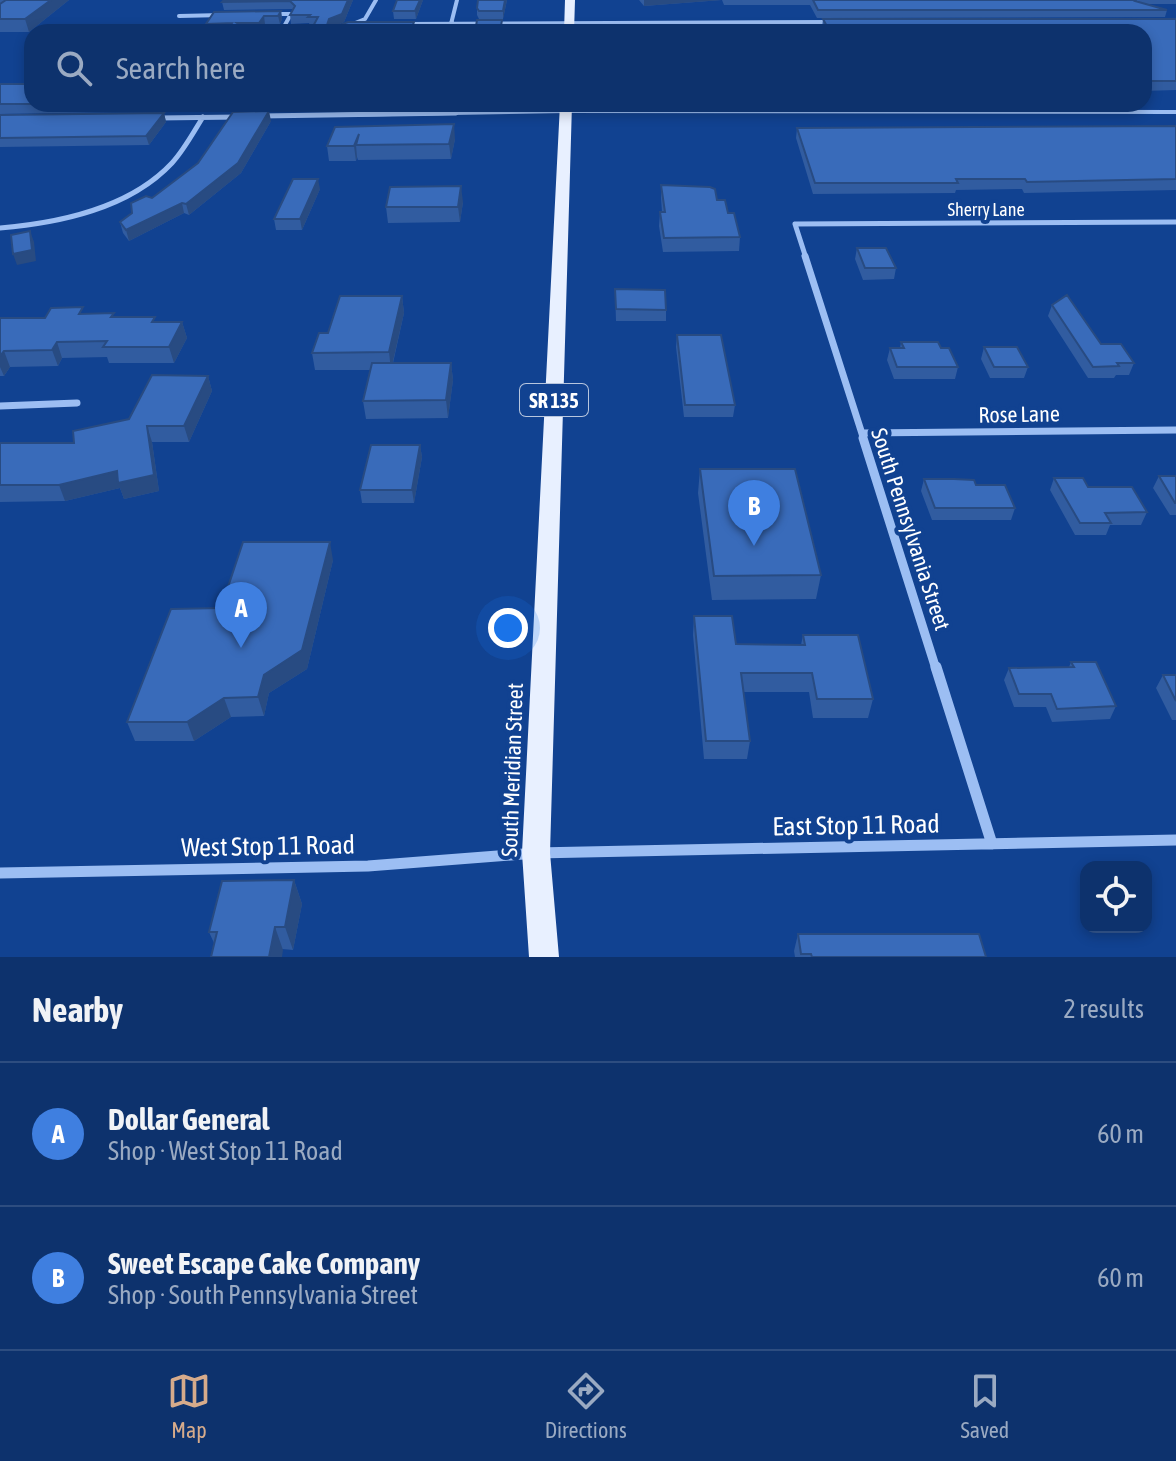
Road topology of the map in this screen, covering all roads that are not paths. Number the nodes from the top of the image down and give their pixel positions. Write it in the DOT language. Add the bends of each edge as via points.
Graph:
graph roads {
  1 [pos="376,0"];
  2 [pos="457,0"];
  3 [pos="570,0"];
  4 [pos="227,15"];
  5 [pos="259,15"];
  6 [pos="179,16"];
  7 [pos="836,22"];
  8 [pos="285,24"];
  9 [pos="356,24"];
  10 [pos="372,24"];
  11 [pos="451,24"];
  12 [pos="569,24"];
  13 [pos="747,24"];
  14 [pos="405,112"];
  15 [pos="566,112"];
  16 [pos="1152,112"];
  17 [pos="1176,112"];
  18 [pos="203,117"];
  19 [pos="156,118"];
  20 [pos="1176,222"];
  21 [pos="795,224"];
  22 [pos="0,228"];
  23 [pos="77,403"];
  24 [pos="0,406"];
  25 [pos="1176,430"];
  26 [pos="862,433"];
  27 [pos="1176,840"];
  28 [pos="992,844"];
  29 [pos="536,853"];
  30 [pos="0,873"];
  31 [pos="544,957"];
  1 -- 9 [label="street" via="368,16"];
  2 -- 11 [label="street"];
  3 -- 12 [label="main road"];
  4 -- 6 [label="street"];
  5 -- 8 [label="street" via="291,14"];
  7 -- 13 [label="street"];
  9 -- 10 [label="street"];
  14 -- 18 [label="street"];
  15 -- 29 [label="main road, South Meridian Street / SR 135"];
  16 -- 17 [label="street"];
  18 -- 19 [label="street"];
  18 -- 22 [label="street" via="169,167 137,190 70,215"];
  20 -- 21 [label="street, Sherry Lane"];
  21 -- 26 [label="street, South Pennsylvania Street"];
  23 -- 24 [label="street"];
  25 -- 26 [label="street, Rose Lane"];
  26 -- 28 [label="street, South Pennsylvania Street"];
  27 -- 28 [label="street, East Stop 11 Road"];
  28 -- 29 [label="street, East Stop 11 Road"];
  29 -- 30 [label="street, West Stop 11 Road" via="368,866"];
  29 -- 31 [label="main road, South Meridian Street / SR 135"];
}
